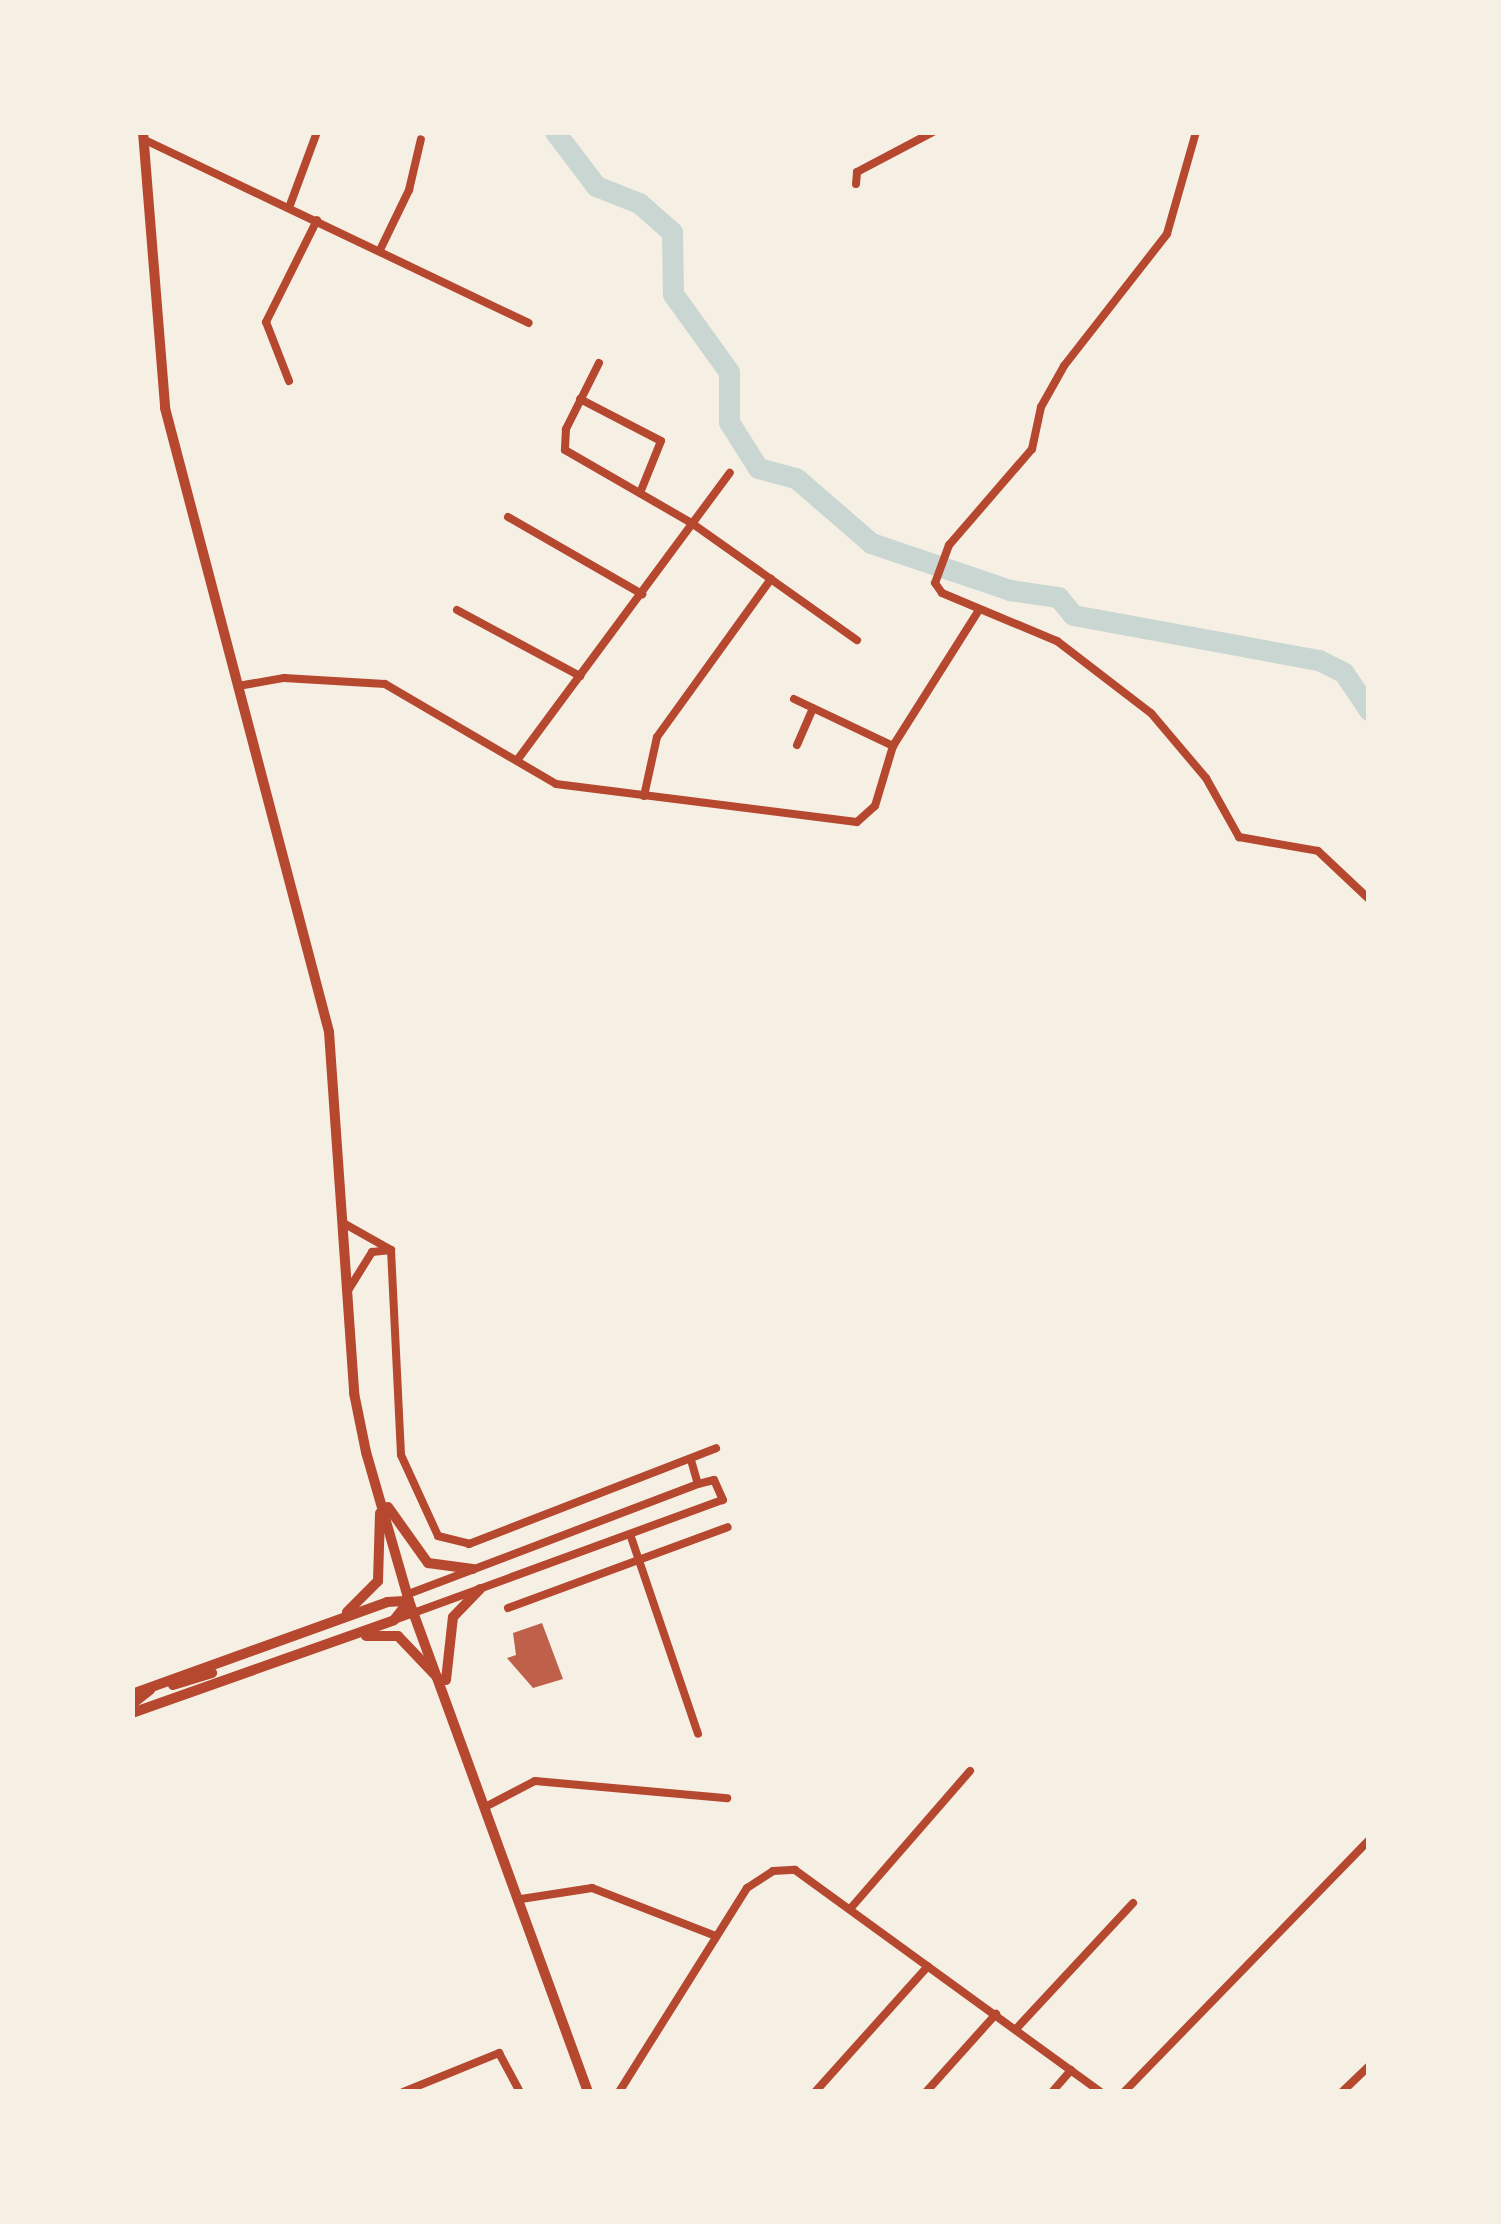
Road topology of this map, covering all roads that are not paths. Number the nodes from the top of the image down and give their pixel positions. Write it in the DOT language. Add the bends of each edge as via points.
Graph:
graph roads {
  1 [pos="317,132"];
  2 [pos="933,132"];
  3 [pos="1196,132"];
  4 [pos="143,136"];
  5 [pos="421,139"];
  6 [pos="856,184"];
  7 [pos="290,205"];
  8 [pos="317,220"];
  9 [pos="380,250"];
  10 [pos="529,323"];
  11 [pos="598,363"];
  12 [pos="289,381"];
  13 [pos="580,399"];
  14 [pos="730,473"];
  15 [pos="640,493"];
  16 [pos="508,517"];
  17 [pos="693,524"];
  18 [pos="771,579"];
  19 [pos="642,594"];
  20 [pos="457,610"];
  21 [pos="979,610"];
  22 [pos="857,640"];
  23 [pos="580,676"];
  24 [pos="237,686"];
  25 [pos="794,699"];
  26 [pos="813,708"];
  27 [pos="797,745"];
  28 [pos="893,746"];
  29 [pos="518,759"];
  30 [pos="644,796"];
  31 [pos="1369,899"];
  32 [pos="345,1224"];
  33 [pos="391,1250"];
  34 [pos="349,1290"];
  35 [pos="716,1448"];
  36 [pos="691,1460"];
  37 [pos="698,1484"];
  38 [pos="379,1495"];
  39 [pos="728,1527"];
  40 [pos="629,1534"];
  41 [pos="638,1559"];
  42 [pos="473,1569"];
  43 [pos="480,1589"];
  44 [pos="410,1603"];
  45 [pos="508,1608"];
  46 [pos="318,1629"];
  47 [pos="322,1645"];
  48 [pos="297,1654"];
  49 [pos="154,1686"];
  50 [pos="447,1689"];
  51 [pos="132,1694"];
  52 [pos="132,1709"];
  53 [pos="698,1734"];
  54 [pos="970,1771"];
  55 [pos="727,1798"];
  56 [pos="487,1807"];
  57 [pos="1369,1840"];
  58 [pos="521,1899"];
  59 [pos="1133,1903"];
  60 [pos="850,1910"];
  61 [pos="713,1935"];
  62 [pos="928,1966"];
  63 [pos="996,2014"];
  64 [pos="1016,2029"];
  65 [pos="1369,2066"];
  66 [pos="1071,2070"];
  67 [pos="404,2092"];
  68 [pos="520,2092"];
  69 [pos="588,2092"];
  70 [pos="619,2092"];
  71 [pos="815,2092"];
  72 [pos="926,2092"];
  73 [pos="1052,2092"];
  74 [pos="1100,2092"];
  75 [pos="1124,2092"];
  76 [pos="1342,2092"];
  1 -- 7 [label="street"];
  2 -- 6 [label="street" via="857,172"];
  3 -- 21 [label="street" via="1167,234 1064,366 1032,449 1007,486 943,555 935,576 942,593"];
  4 -- 7 [label="street"];
  4 -- 24 [label="main road" via="165,408"];
  5 -- 9 [label="street" via="409,190"];
  7 -- 8 [label="street"];
  8 -- 9 [label="street"];
  8 -- 12 [label="street" via="266,322"];
  9 -- 10 [label="street"];
  11 -- 13 [label="street"];
  13 -- 15 [label="street" via="565,449"];
  13 -- 15 [label="street" via="661,441"];
  14 -- 17 [label="street"];
  15 -- 17 [label="street"];
  16 -- 19 [label="street"];
  17 -- 18 [label="street"];
  17 -- 19 [label="street"];
  18 -- 22 [label="street"];
  18 -- 30 [label="street" via="657,737"];
  19 -- 23 [label="street"];
  20 -- 23 [label="street"];
  21 -- 28 [label="street"];
  21 -- 31 [label="street" via="1057,641 1151,713 1206,778 1239,837 1318,851"];
  23 -- 29 [label="street"];
  24 -- 29 [label="street" via="284,678 385,684"];
  24 -- 32 [label="main road" via="329,1032"];
  25 -- 26 [label="street"];
  26 -- 27 [label="street"];
  26 -- 28 [label="street"];
  28 -- 30 [label="street" via="875,806 857,821"];
  29 -- 30 [label="street" via="556,784"];
  32 -- 33 [label="street"];
  32 -- 34 [label="main road"];
  33 -- 34 [label="street" via="372,1252"];
  33 -- 36 [label="street" via="400,1445 438,1536 469,1544"];
  34 -- 38 [label="main road" via="354,1393"];
  35 -- 36 [label="street"];
  36 -- 37 [label="street"];
  37 -- 40 [label="street" via="714,1480 723,1500"];
  37 -- 42 [label="street"];
  38 -- 42 [label="main road" via="428,1563"];
  38 -- 44 [label="main road"];
  38 -- 46 [label="main road" via="378,1581 361,1603"];
  39 -- 41 [label="street"];
  40 -- 41 [label="street"];
  40 -- 43 [label="street"];
  41 -- 45 [label="street"];
  41 -- 53 [label="street"];
  42 -- 44 [label="street"];
  43 -- 44 [label="street"];
  43 -- 50 [label="main road" via="447,1632"];
  44 -- 46 [label="main road" via="387,1602"];
  44 -- 47 [label="main road" via="394,1620"];
  44 -- 50 [label="main road"];
  46 -- 49 [label="main road"];
  47 -- 48 [label="main road"];
  47 -- 50 [label="main road" via="398,1636"];
  48 -- 49 [label="main road"];
  48 -- 52 [label="main road"];
  49 -- 51 [label="main road"];
  49 -- 52 [label="main road"];
  50 -- 56 [label="main road"];
  54 -- 60 [label="street"];
  55 -- 56 [label="street" via="535,1781"];
  56 -- 58 [label="main road"];
  57 -- 75 [label="street"];
  58 -- 61 [label="street" via="592,1888"];
  58 -- 69 [label="main road"];
  59 -- 64 [label="street"];
  60 -- 61 [label="street" via="795,1870 773,1871 747,1888"];
  60 -- 62 [label="street"];
  61 -- 70 [label="street"];
  62 -- 63 [label="street"];
  62 -- 71 [label="street"];
  63 -- 64 [label="street"];
  63 -- 72 [label="street"];
  64 -- 66 [label="street"];
  65 -- 76 [label="street"];
  66 -- 73 [label="street"];
  66 -- 74 [label="street"];
  67 -- 68 [label="street" via="499,2054"];
}
